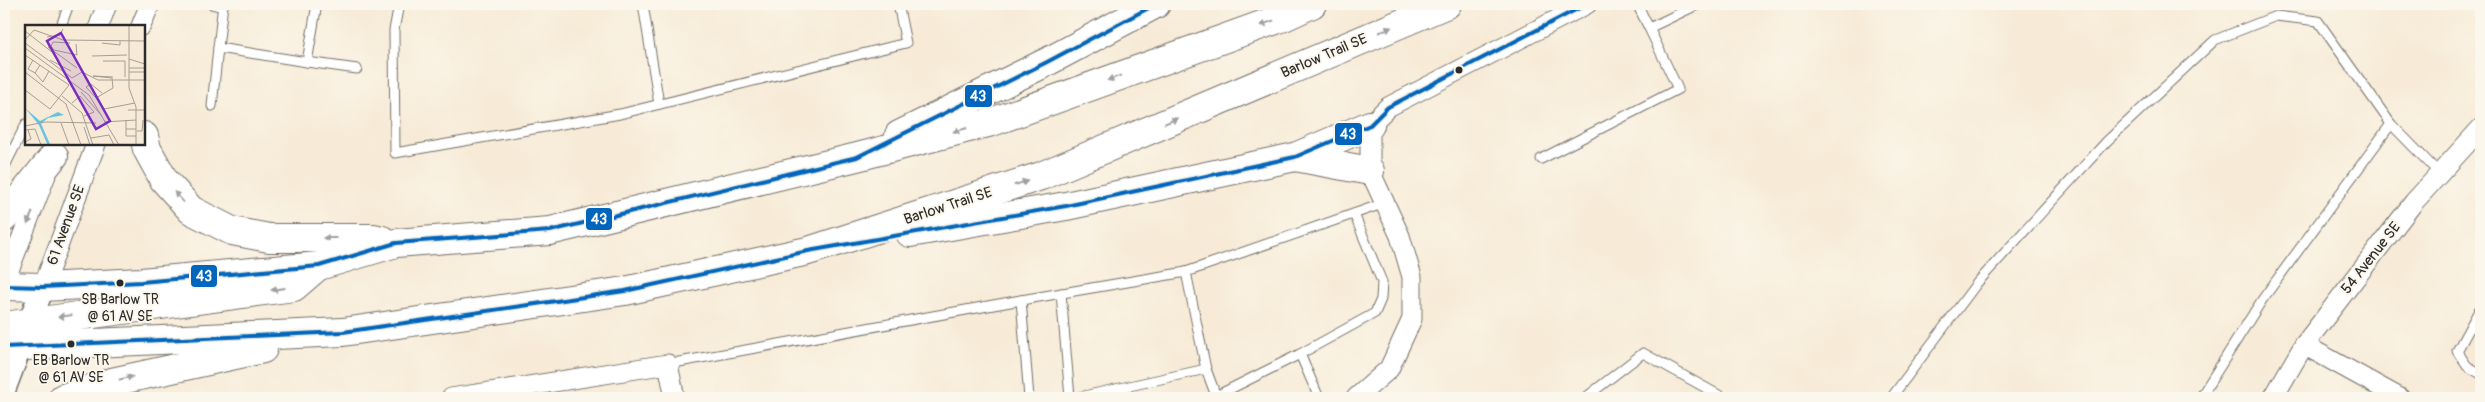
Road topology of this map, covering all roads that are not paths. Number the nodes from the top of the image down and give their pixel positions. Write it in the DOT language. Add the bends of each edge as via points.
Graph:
graph roads {
  1 [pos="69,4"];
  2 [pos="107,4"];
  3 [pos="150,4"];
  4 [pos="211,4"];
  5 [pos="317,4"];
  6 [pos="399,4"];
  7 [pos="643,4"];
  8 [pos="898,4"];
  9 [pos="1156,4"];
  10 [pos="1312,4"];
  11 [pos="1448,4"];
  12 [pos="1586,4"];
  13 [pos="1637,4"];
  14 [pos="1699,4"];
  15 [pos="223,5"];
  16 [pos="61,25"];
  17 [pos="99,25"];
  18 [pos="141,25"];
  19 [pos="1649,28"];
  20 [pos="218,48"];
  21 [pos="307,62"];
  22 [pos="357,70"];
  23 [pos="659,104"];
  24 [pos="212,106"];
  25 [pos="2391,124"];
  26 [pos="1370,125"];
  27 [pos="25,126"];
  28 [pos="2481,128"];
  29 [pos="145,140"];
  30 [pos="96,145"];
  31 [pos="56,150"];
  32 [pos="856,157"];
  33 [pos="1295,157"];
  34 [pos="1541,159"];
  35 [pos="4,168"];
  36 [pos="1370,171"];
  37 [pos="2439,173"];
  38 [pos="1385,203"];
  39 [pos="1354,214"];
  40 [pos="4,218"];
  41 [pos="396,243"];
  42 [pos="808,251"];
  43 [pos="319,266"];
  44 [pos="1186,272"];
  45 [pos="4,284"];
  46 [pos="43,287"];
  47 [pos="1061,293"];
  48 [pos="1021,300"];
  49 [pos="4,306"];
  50 [pos="2481,307"];
  51 [pos="343,332"];
  52 [pos="14,334"];
  53 [pos="2304,345"];
  54 [pos="1300,354"];
  55 [pos="668,364"];
  56 [pos="1206,369"];
  57 [pos="2481,374"];
  58 [pos="4,390"];
  59 [pos="1216,397"];
  60 [pos="63,398"];
  61 [pos="452,398"];
  62 [pos="675,398"];
  63 [pos="1029,398"];
  64 [pos="1070,398"];
  65 [pos="1075,398"];
  66 [pos="1319,398"];
  67 [pos="1356,398"];
  68 [pos="1584,398"];
  69 [pos="1724,398"];
  70 [pos="1891,398"];
  71 [pos="2200,398"];
  72 [pos="2273,398"];
  73 [pos="2400,398"];
  1 -- 16 [label="lane"];
  2 -- 17 [label="street"];
  3 -- 18 [label="street"];
  4 -- 15 [label="lane"];
  5 -- 21 [label="lane"];
  6 -- 23 [label="lane" via="394,30 395,153 620,114"];
  7 -- 23 [label="lane"];
  8 -- 23 [label="lane" via="906,43"];
  9 -- 32 [label="main road"];
  10 -- 32 [label="main road, one-way" via="1284,17 992,122"];
  42 -- 11 [label="main road, Barlow Trail SE, one-way" via="1041,176"];
  12 -- 26 [label="street" via="1388,107"];
  13 -- 19 [label="lane"];
  14 -- 19 [label="lane"];
  15 -- 20 [label="lane"];
  19 -- 34 [label="lane" via="1678,89"];
  20 -- 21 [label="lane"];
  20 -- 24 [label="lane"];
  21 -- 22 [label="lane"];
  25 -- 37 [label="lane"];
  25 -- 70 [label="lane" via="2318,21 2276,16 2215,40 2107,141 1977,283"];
  25 -- 71 [label="lane" via="2262,300"];
  26 -- 33 [label="main road"];
  26 -- 36 [label="street"];
  27 -- 35 [label="lane"];
  28 -- 37 [label="street, 54 Avenue SE"];
  41 -- 29 [label="main road, one-way" via="373,238 268,238 232,231 191,210 164,180"];
  30 -- 46 [label="street, 61 Avenue SE"];
  31 -- 40 [label="main road"];
  31 -- 45 [label="street, one-way"];
  32 -- 41 [label="main road" via="550,231"];
  33 -- 36 [label="main road"];
  33 -- 42 [label="main road" via="1066,206"];
  36 -- 38 [label="street"];
  37 -- 53 [label="street, 54 Avenue SE"];
  38 -- 39 [label="lane"];
  38 -- 67 [label="street" via="1400,236 1412,278 1412,319 1389,369"];
  39 -- 44 [label="lane"];
  39 -- 54 [label="lane" via="1382,282 1382,299 1375,313"];
  41 -- 43 [label="main road"];
  42 -- 51 [label="main road, Barlow Trail SE" via="625,291"];
  43 -- 46 [label="main road"];
  43 -- 52 [label="main road, one-way" via="294,287"];
  44 -- 47 [label="lane"];
  44 -- 56 [label="lane"];
  45 -- 46 [label="main road"];
  46 -- 49 [label="main road" via="23,306"];
  46 -- 52 [label="street, 61 Avenue SE"];
  47 -- 48 [label="lane"];
  47 -- 64 [label="lane"];
  48 -- 55 [label="lane"];
  48 -- 63 [label="lane"];
  50 -- 57 [label="lane" via="2457,351 2467,366"];
  51 -- 52 [label="main road, Barlow Trail SE"];
  60 -- 51 [label="main road, one-way" via="120,380"];
  52 -- 58 [label="street, 61 Avenue SE"];
  53 -- 72 [label="street, 54 Avenue SE"];
  53 -- 73 [label="street"];
  54 -- 59 [label="lane"];
  54 -- 66 [label="lane"];
  55 -- 61 [label="street"];
  55 -- 62 [label="street"];
  56 -- 59 [label="lane"];
  56 -- 65 [label="lane"];
  68 -- 69 [label="lane" via="1643,353"];
}
